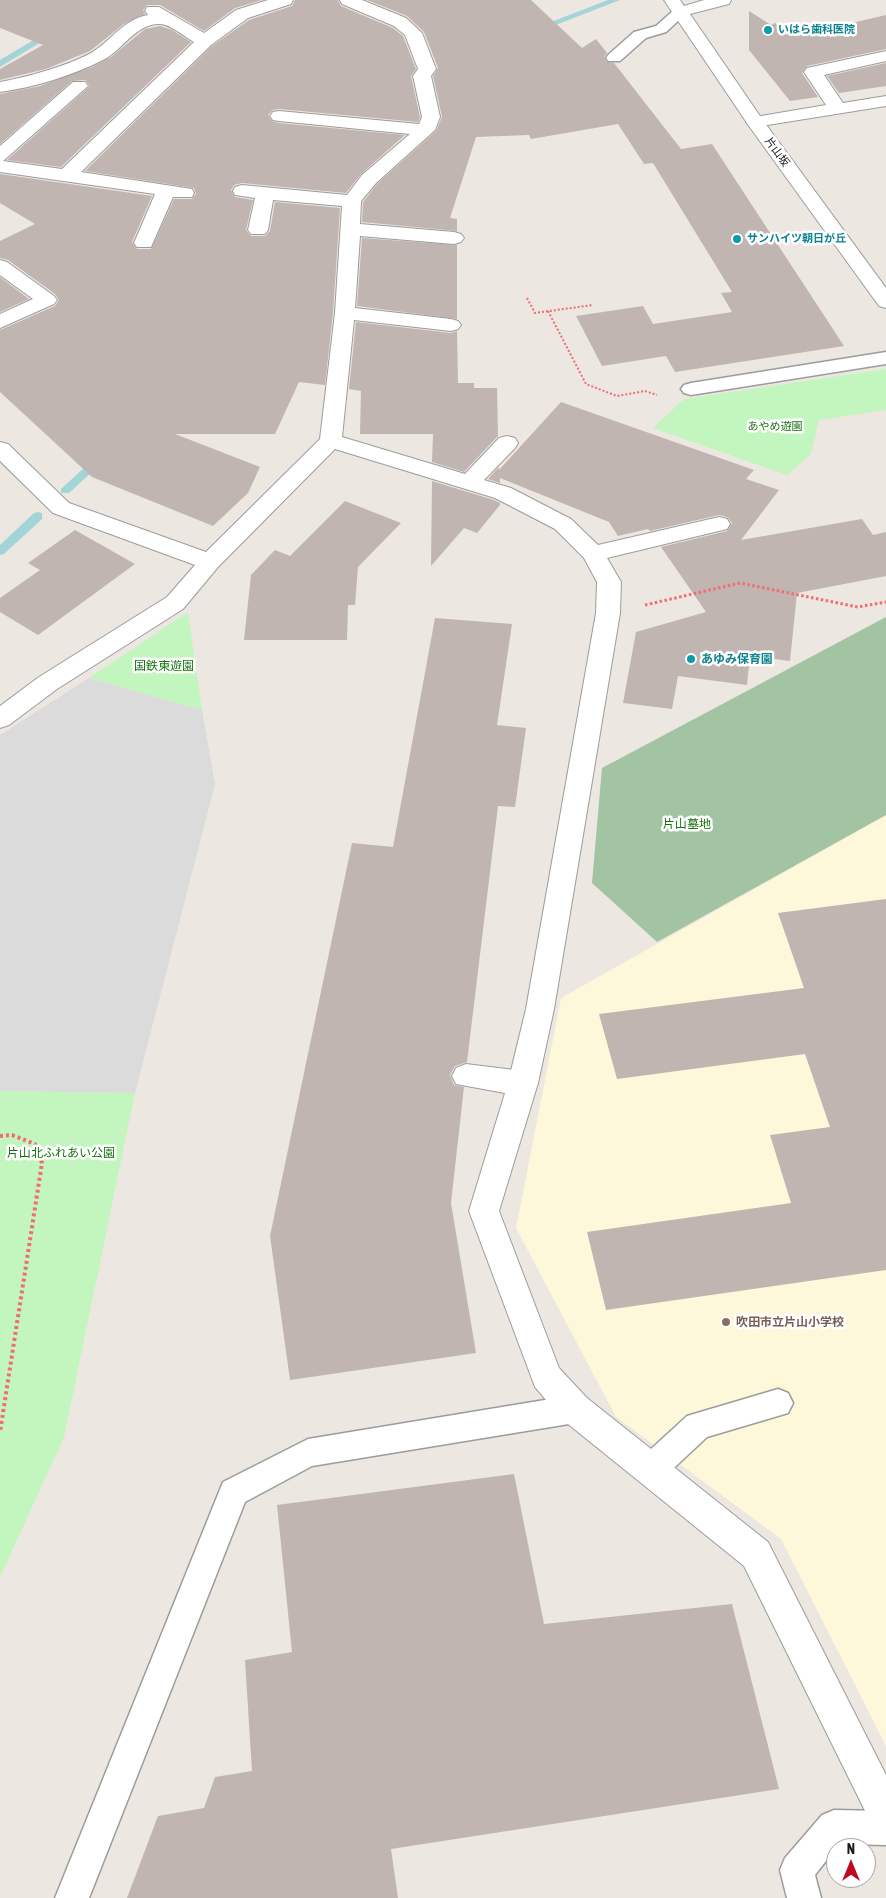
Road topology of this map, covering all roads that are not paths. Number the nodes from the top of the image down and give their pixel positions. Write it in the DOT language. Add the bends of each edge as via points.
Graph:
graph roads {
  1 [pos="285,0"];
  2 [pos="348,0"];
  3 [pos="723,0"];
  4 [pos="676,6"];
  5 [pos="204,40"];
  6 [pos="886,56"];
  7 [pos="614,58"];
  8 [pos="79,86"];
  9 [pos="0,87"];
  10 [pos="886,101"];
  11 [pos="838,109"];
  12 [pos="279,116"];
  13 [pos="755,122"];
  14 [pos="426,130"];
  15 [pos="0,156"];
  16 [pos="0,166"];
  17 [pos="67,175"];
  18 [pos="166,190"];
  19 [pos="242,191"];
  20 [pos="185,192"];
  21 [pos="265,193"];
  22 [pos="352,201"];
  23 [pos="351,228"];
  24 [pos="258,230"];
  25 [pos="454,238"];
  26 [pos="144,243"];
  27 [pos="0,266"];
  28 [pos="886,302"];
  29 [pos="345,313"];
  30 [pos="0,322"];
  31 [pos="451,325"];
  32 [pos="886,358"];
  33 [pos="691,389"];
  34 [pos="331,441"];
  35 [pos="507,442"];
  36 [pos="0,449"];
  37 [pos="469,483"];
  38 [pos="719,524"];
  39 [pos="593,554"];
  40 [pos="210,562"];
  41 [pos="0,719"];
  42 [pos="466,1076"];
  43 [pos="523,1083"];
  44 [pos="778,1403"];
  45 [pos="575,1409"];
  46 [pos="650,1470"];
  47 [pos="886,1814"];
  48 [pos="886,1828"];
  49 [pos="72,1898"];
  50 [pos="804,1898"];
  1 -- 5 [label="street" via="242,14"];
  2 -- 14 [label="street" via="400,22 413,33 427,70 422,76 431,116"];
  3 -- 4 [label="street"];
  4 -- 7 [label="lane" via="661,29 640,36"];
  4 -- 13 [label="street, 片山坂"];
  5 -- 9 [label="street" via="160,15 125,33 98,56 30,82"];
  5 -- 17 [label="street"];
  6 -- 11 [label="street" via="813,72"];
  8 -- 15 [label="street"];
  10 -- 11 [label="street"];
  11 -- 13 [label="street"];
  12 -- 14 [label="street"];
  13 -- 28 [label="street, 片山坂"];
  14 -- 22 [label="street" via="369,179"];
  16 -- 17 [label="street"];
  17 -- 18 [label="street"];
  18 -- 20 [label="street"];
  18 -- 26 [label="street"];
  19 -- 21 [label="street"];
  21 -- 22 [label="street"];
  21 -- 24 [label="street"];
  22 -- 23 [label="street"];
  23 -- 25 [label="street"];
  23 -- 29 [label="street"];
  27 -- 30 [label="street" via="47,300"];
  29 -- 31 [label="street"];
  29 -- 34 [label="street"];
  32 -- 33 [label="lane"];
  34 -- 37 [label="street"];
  34 -- 40 [label="street"];
  35 -- 37 [label="street"];
  36 -- 40 [label="street" via="61,508"];
  37 -- 39 [label="street" via="503,493 563,524"];
  38 -- 39 [label="street"];
  39 -- 43 [label="street" via="609,582 608,613 541,999"];
  40 -- 41 [label="street" via="175,603 48,682"];
  42 -- 43 [label="street"];
  43 -- 45 [label="street" via="484,1211 546,1377"];
  44 -- 46 [label="lane" via="698,1426"];
  45 -- 46 [label="street"];
  45 -- 49 [label="lane" via="308,1453 234,1492"];
  46 -- 47 [label="street" via="756,1554"];
  48 -- 50 [label="lane" via="834,1826 797,1870"];
}
